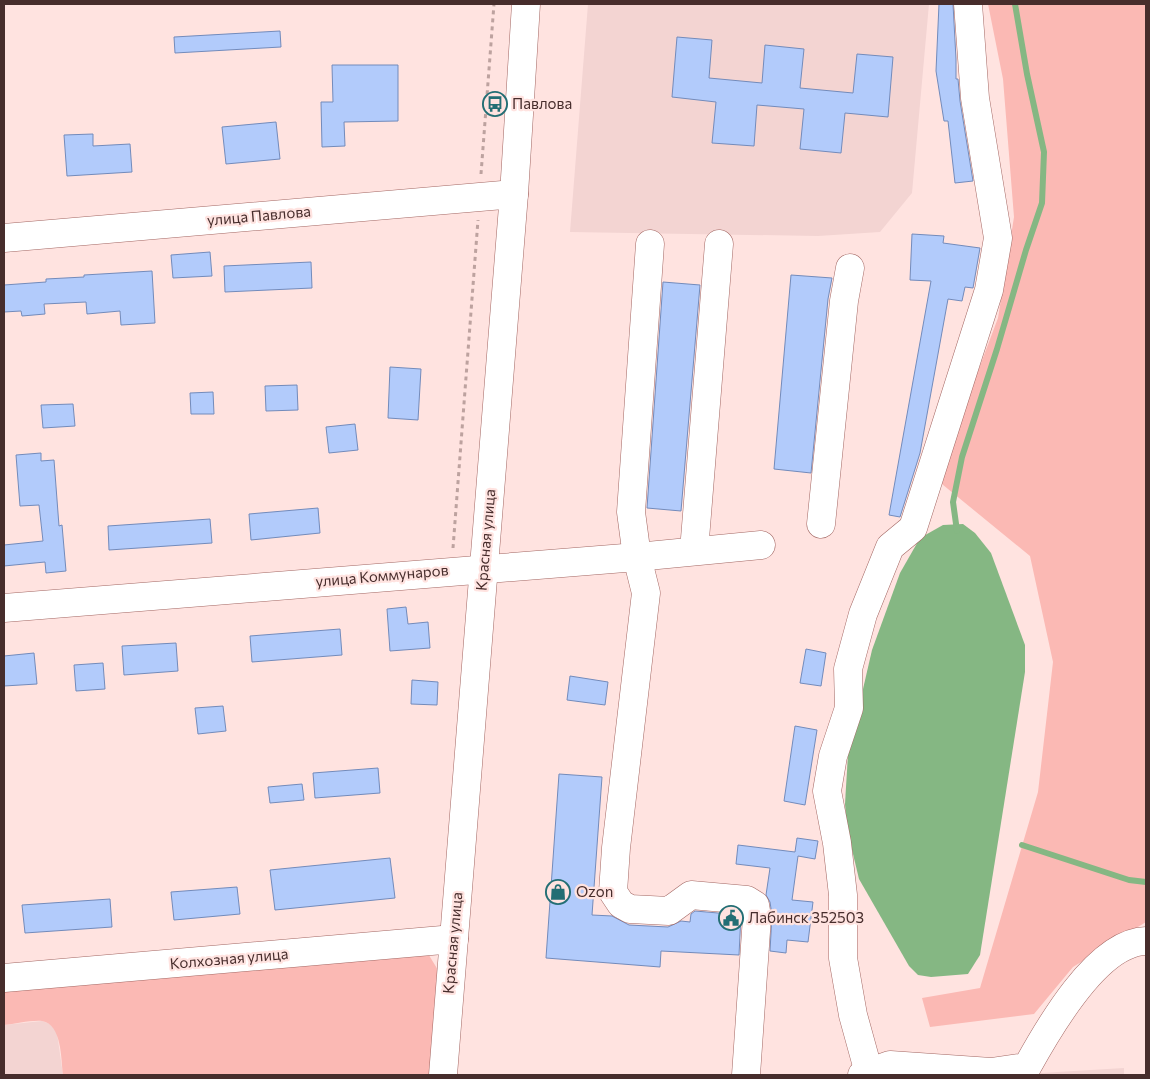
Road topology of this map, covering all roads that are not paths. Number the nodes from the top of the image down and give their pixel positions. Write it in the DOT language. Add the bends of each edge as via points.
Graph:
graph roads {
  1 [pos="526,4"];
  2 [pos="968,4"];
  3 [pos="514,194"];
  4 [pos="4,238"];
  5 [pos="650,244"];
  6 [pos="720,244"];
  7 [pos="850,268"];
  8 [pos="821,524"];
  9 [pos="761,545"];
  10 [pos="694,551"];
  11 [pos="636,557"];
  12 [pos="484,568"];
  13 [pos="4,608"];
  14 [pos="454,939"];
  15 [pos="1146,941"];
  16 [pos="4,978"];
  17 [pos="865,1074"];
  18 [pos="443,1075"];
  19 [pos="746,1075"];
  1 -- 3 [label="street, Красная улица"];
  2 -- 17 [label="street" via="975,98 998,238 990,290 913,528 890,547 862,614 848,669 849,708 833,756 827,791 843,895 843,958"];
  3 -- 4 [label="street, улица Павлова"];
  3 -- 12 [label="street, Красная улица"];
  5 -- 11 [label="street" via="631,512"];
  6 -- 10 [label="street"];
  7 -- 8 [label="street"];
  9 -- 10 [label="street, улица Коммунаров"];
  10 -- 11 [label="street, улица Коммунаров"];
  11 -- 12 [label="street, улица Коммунаров"];
  11 -- 19 [label="street" via="646,593 613,892 620,904 630,909 669,911 691,895 747,900 755,904 757,917"];
  12 -- 13 [label="street, улица Коммунаров"];
  12 -- 14 [label="street, Красная улица"];
  14 -- 16 [label="street, Колхозная улица"];
  14 -- 18 [label="street, Красная улица"];
  15 -- 17 [label="street" via="1136,941 1109,955 1080,986 1042,1040 1027,1068 991,1072 890,1065"];
}
